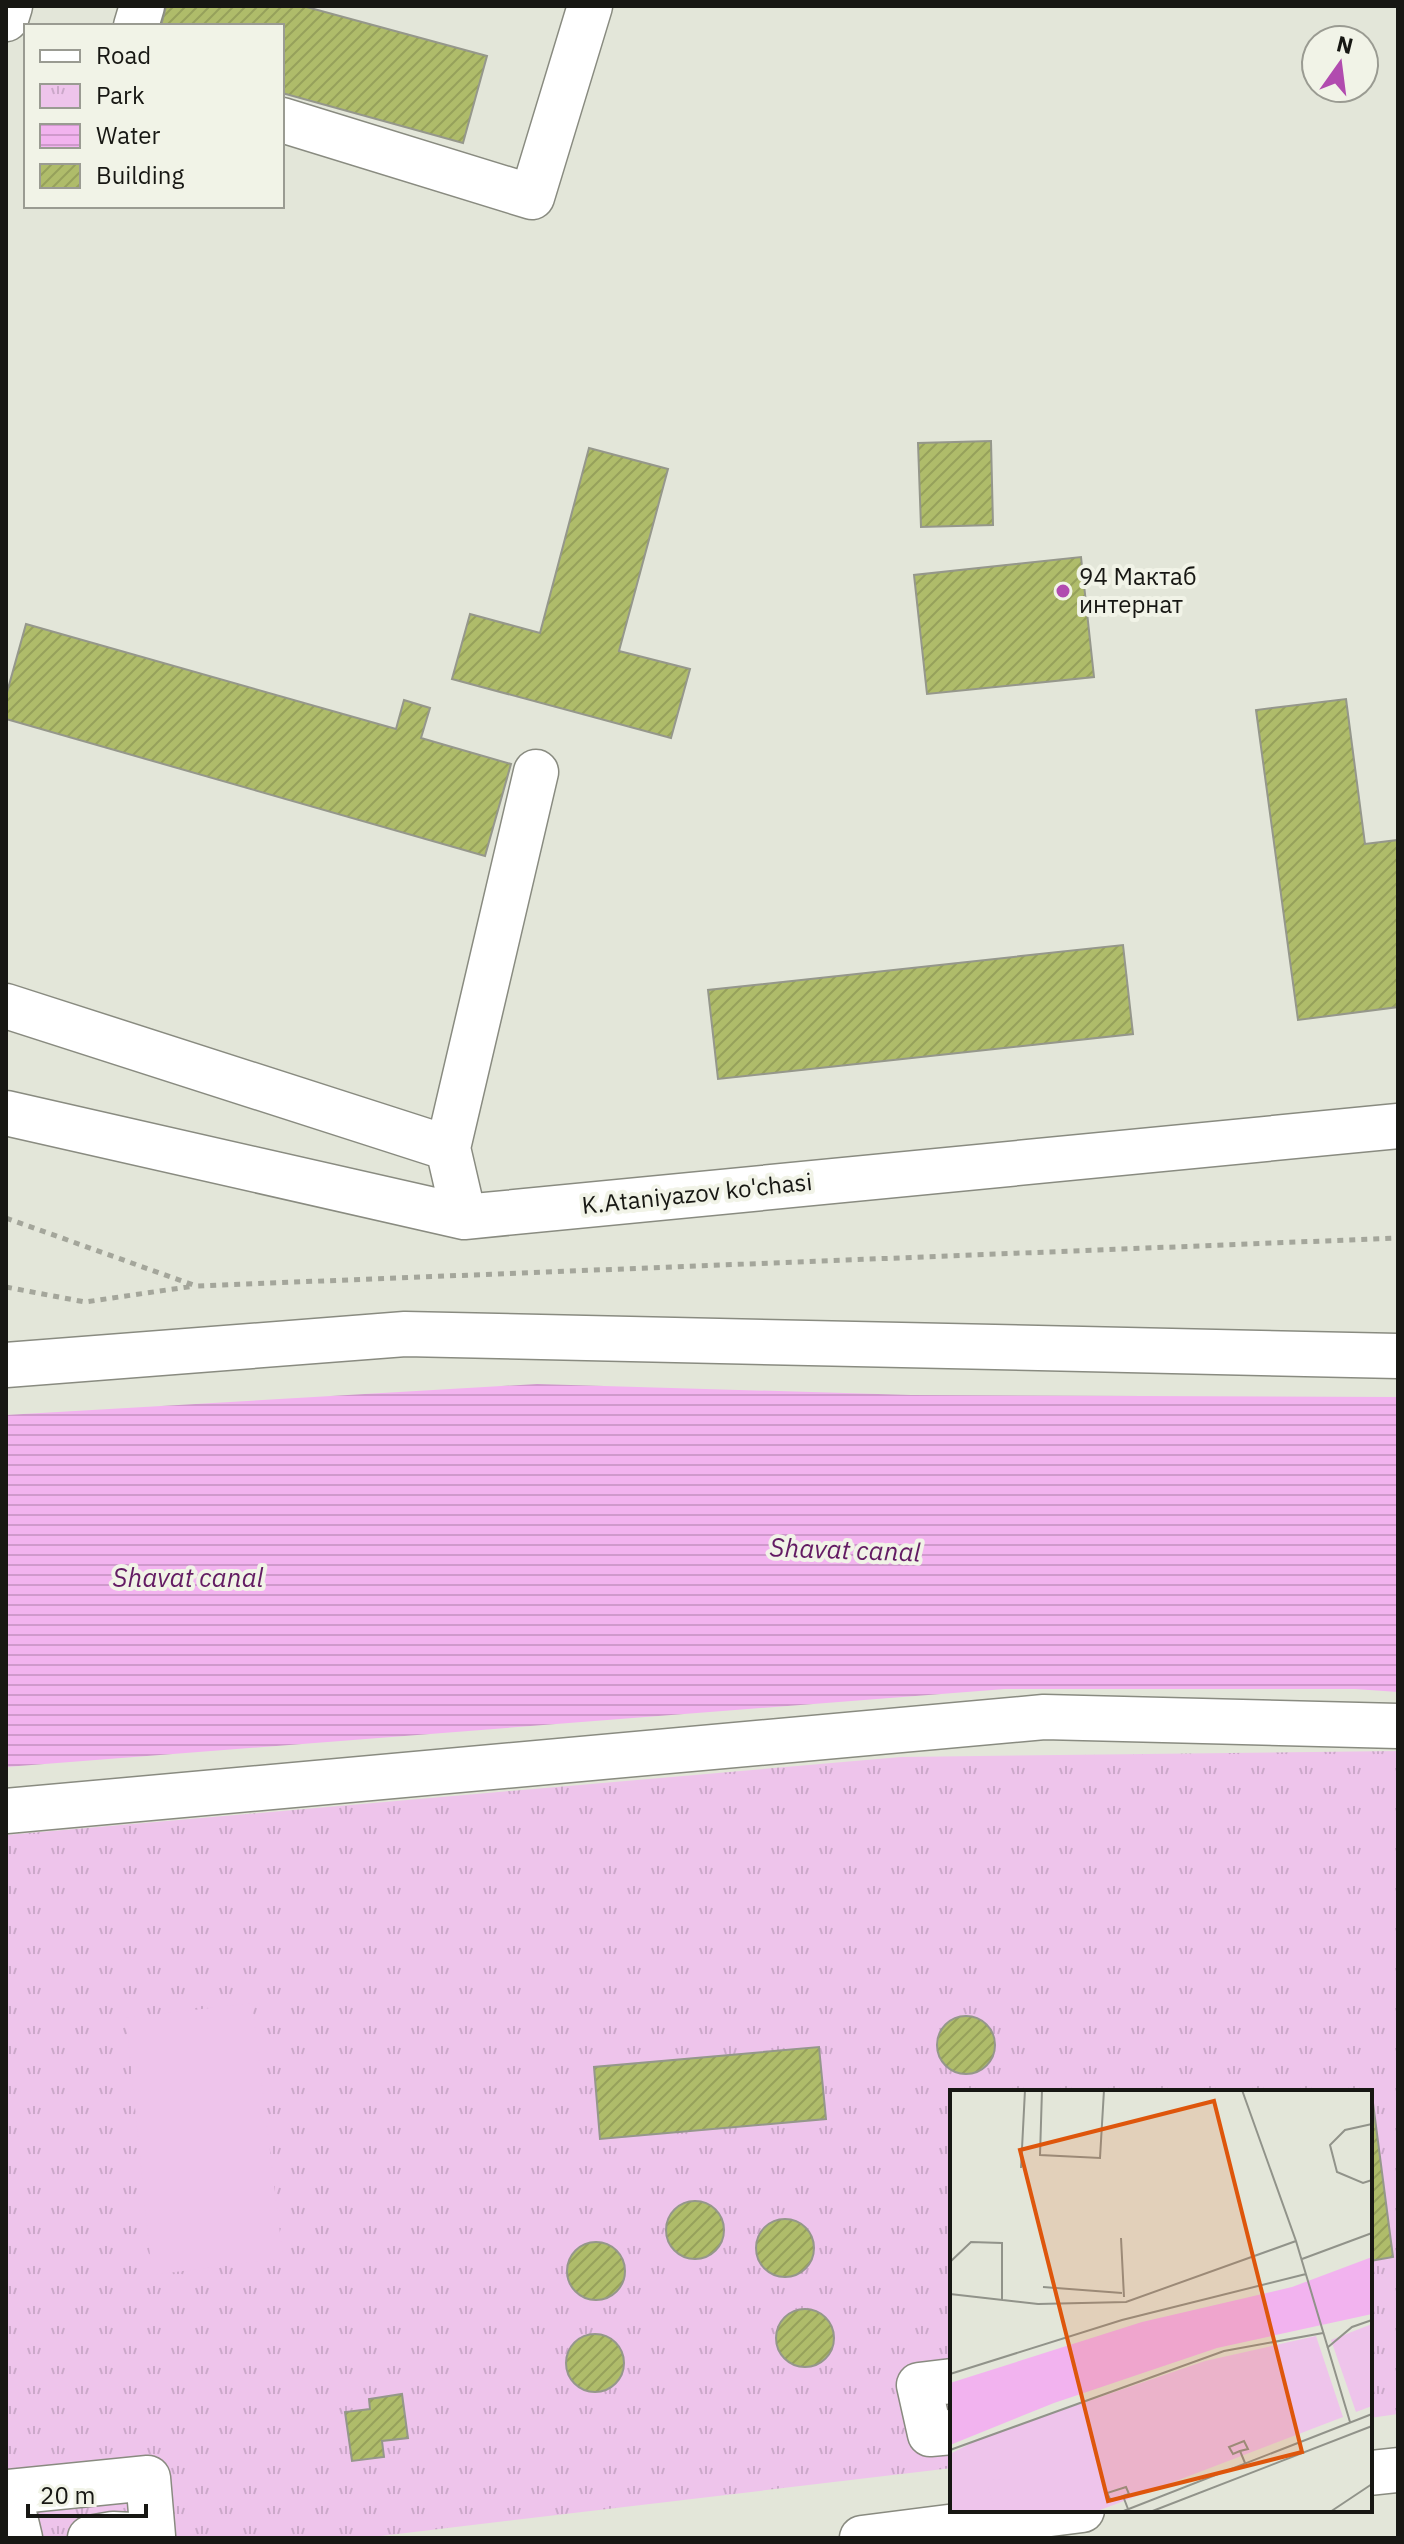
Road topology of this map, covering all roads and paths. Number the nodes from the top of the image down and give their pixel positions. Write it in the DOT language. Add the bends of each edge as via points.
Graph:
graph roads {
  1 [pos="10,6"];
  2 [pos="590,6"];
  3 [pos="6,19"];
  4 [pos="284,121"];
  5 [pos="536,772"];
  6 [pos="6,1006"];
  7 [pos="6,1113"];
  8 [pos="1398,1126"];
  9 [pos="448,1148"];
  10 [pos="464,1217"];
  11 [pos="6,1218"];
  12 [pos="1398,1238"];
  13 [pos="196,1286"];
  14 [pos="6,1287"];
  15 [pos="1398,1356"];
  16 [pos="6,1365"];
  17 [pos="1398,1726"];
  18 [pos="6,1811"];
  19 [pos="950,2381"];
  20 [pos="950,2432"];
  21 [pos="1398,2470"];
  22 [pos="1372,2473"];
  23 [pos="1048,2512"];
  24 [pos="997,2515"];
  25 [pos="105,2537"];
  26 [pos="20,2538"];
  27 [pos="862,2538"];
  1 -- 3 [label="street"];
  2 -- 4 [label="street" via="532,197"];
  5 -- 9 [label="street"];
  6 -- 9 [label="street"];
  7 -- 10 [label="street, K.Ataniyazov ko'chasi"];
  8 -- 10 [label="street, K.Ataniyazov ko'chasi"];
  9 -- 10 [label="street"];
  11 -- 13 [label="path"];
  12 -- 13 [label="path"];
  13 -- 14 [label="path" via="85,1302"];
  15 -- 16 [label="street" via="405,1334"];
  17 -- 18 [label="street" via="1044,1717"];
  19 -- 20 [label="street" via="919,2385 930,2434"];
  21 -- 22 [label="street"];
  23 -- 24 [label="street"];
  24 -- 27 [label="street"];
  25 -- 26 [label="street" via="153,2536 148,2478 9,2492"];
}
